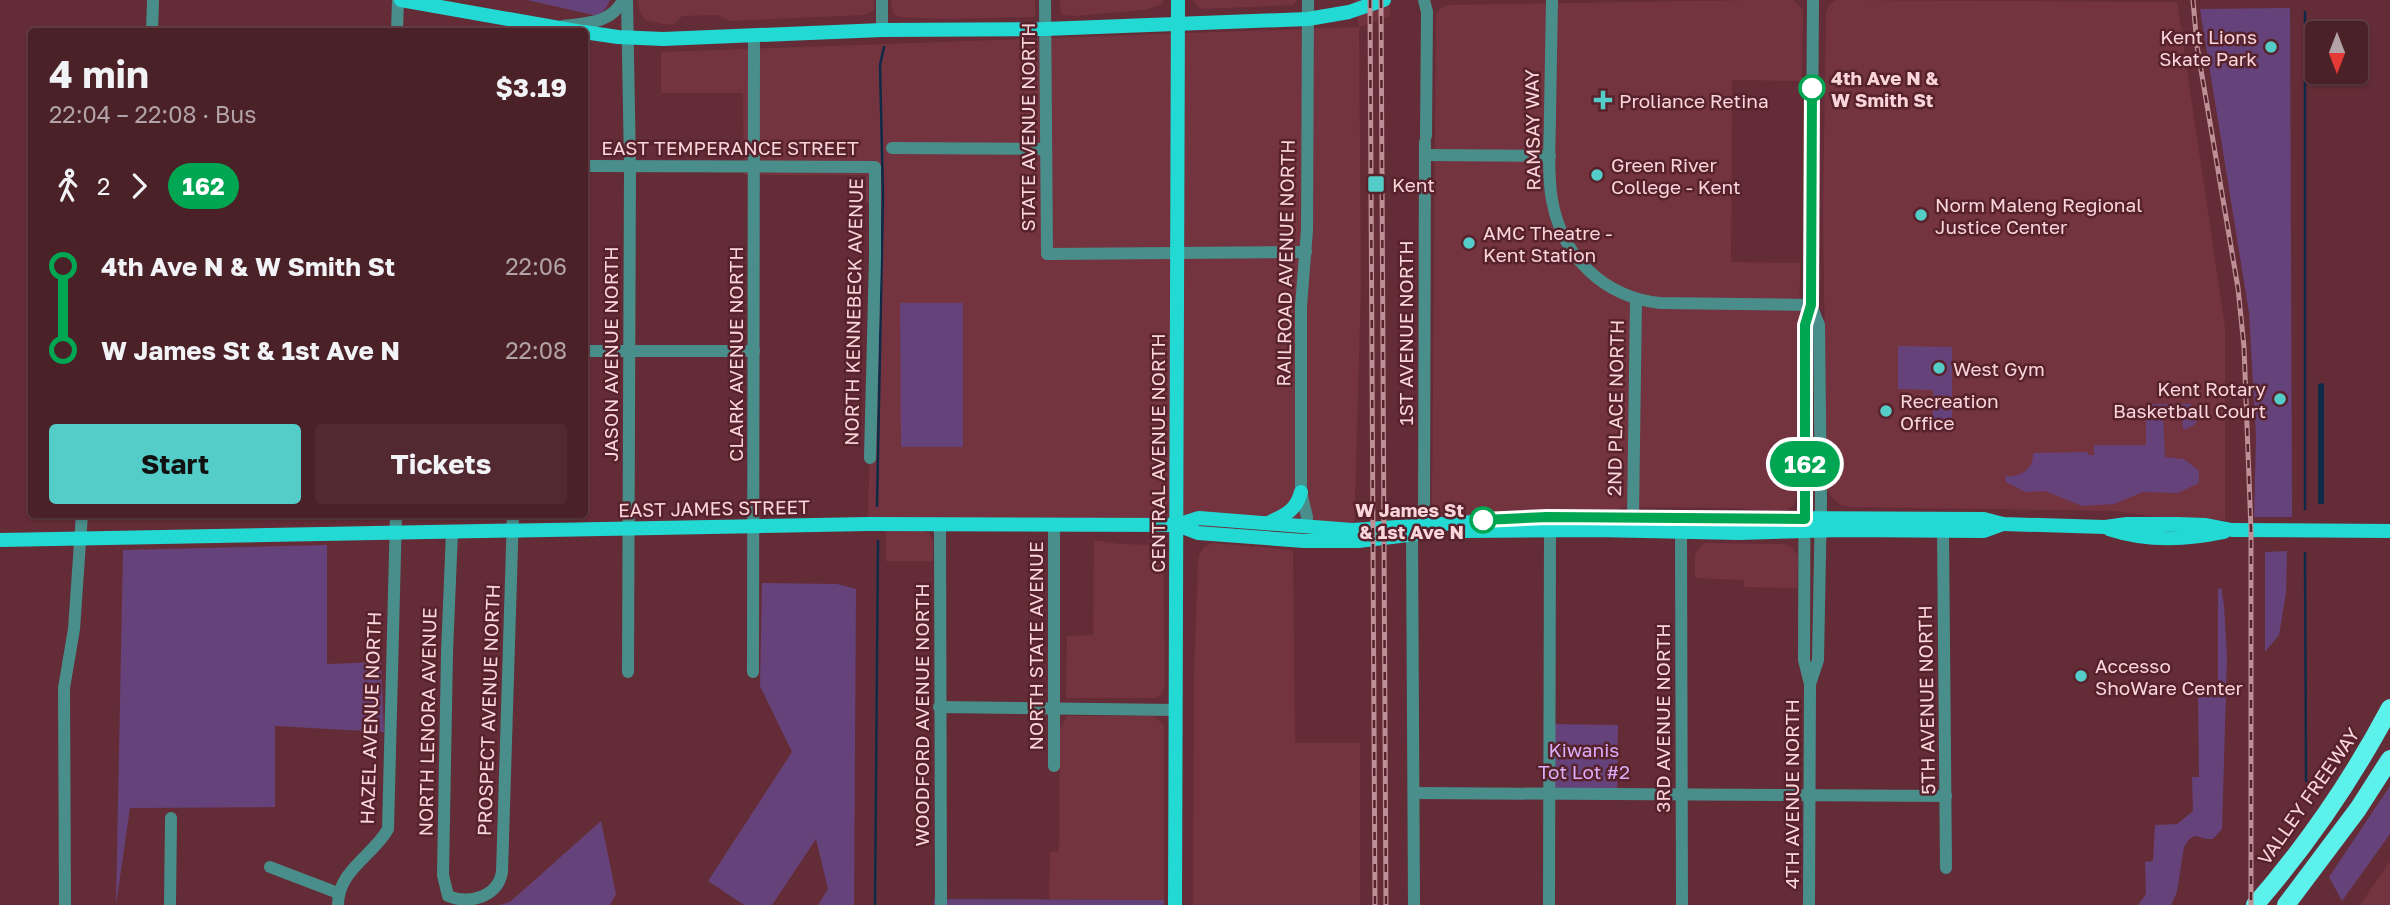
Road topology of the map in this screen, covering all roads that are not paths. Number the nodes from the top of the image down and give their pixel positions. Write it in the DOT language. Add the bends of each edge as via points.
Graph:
graph roads {
  1 [pos="152,0"];
  2 [pos="399,0"];
  3 [pos="625,0"];
  4 [pos="882,0"];
  5 [pos="1045,0"];
  6 [pos="1178,0"];
  7 [pos="1308,0"];
  8 [pos="1424,0"];
  9 [pos="1552,0"];
  10 [pos="1814,0"];
  11 [pos="1383,1"];
  12 [pos="1308,19"];
  13 [pos="1178,24"];
  14 [pos="555,27"];
  15 [pos="152,28"];
  16 [pos="397,28"];
  17 [pos="561,28"];
  18 [pos="1045,29"];
  19 [pos="882,30"];
  20 [pos="588,33"];
  21 [pos="754,36"];
  22 [pos="628,37"];
  23 [pos="1425,144"];
  24 [pos="892,148"];
  25 [pos="1046,149"];
  26 [pos="1549,156"];
  27 [pos="630,165"];
  28 [pos="588,166"];
  29 [pos="754,166"];
  30 [pos="875,167"];
  31 [pos="1306,252"];
  32 [pos="1176,253"];
  33 [pos="1636,299"];
  34 [pos="1811,305"];
  35 [pos="629,350"];
  36 [pos="588,351"];
  37 [pos="754,351"];
  38 [pos="870,458"];
  39 [pos="1301,492"];
  40 [pos="1633,517"];
  41 [pos="82,518"];
  42 [pos="396,518"];
  43 [pos="513,518"];
  44 [pos="1266,524"];
  45 [pos="1424,524"];
  46 [pos="2003,524"];
  47 [pos="940,525"];
  48 [pos="1054,525"];
  49 [pos="1177,525"];
  50 [pos="1805,525"];
  51 [pos="1821,525"];
  52 [pos="755,526"];
  53 [pos="1306,527"];
  54 [pos="630,529"];
  55 [pos="1550,530"];
  56 [pos="1579,530"];
  57 [pos="513,531"];
  58 [pos="1681,531"];
  59 [pos="1943,531"];
  60 [pos="2390,531"];
  61 [pos="396,532"];
  62 [pos="452,532"];
  63 [pos="1412,535"];
  64 [pos="82,537"];
  65 [pos="0,540"];
  66 [pos="628,672"];
  67 [pos="753,672"];
  68 [pos="1810,684"];
  69 [pos="939,707"];
  70 [pos="1054,708"];
  71 [pos="2390,708"];
  72 [pos="1176,710"];
  73 [pos="2390,759"];
  74 [pos="1054,766"];
  75 [pos="1414,793"];
  76 [pos="1550,794"];
  77 [pos="1682,796"];
  78 [pos="1946,796"];
  79 [pos="1809,797"];
  80 [pos="171,818"];
  81 [pos="270,867"];
  82 [pos="1946,868"];
  83 [pos="338,899"];
  84 [pos="463,902"];
  85 [pos="65,905"];
  86 [pos="170,905"];
  87 [pos="941,905"];
  88 [pos="1175,905"];
  89 [pos="1414,905"];
  90 [pos="1549,905"];
  91 [pos="1682,905"];
  92 [pos="1809,905"];
  93 [pos="2255,905"];
  94 [pos="2286,905"];
  1 -- 15 [label="street"];
  2 -- 14 [label="main road"];
  2 -- 16 [label="street"];
  3 -- 14 [label="street" via="609,17"];
  3 -- 22 [label="street, JASON AVENUE NORTH"];
  4 -- 19 [label="street"];
  5 -- 18 [label="street, STATE AVENUE NORTH"];
  6 -- 13 [label="main road, CENTRAL AVENUE NORTH"];
  7 -- 12 [label="street, RAILROAD AVENUE NORTH"];
  8 -- 23 [label="street, 1ST AVENUE NORTH"];
  9 -- 26 [label="street, RAMSAY WAY"];
  10 -- 34 [label="street, 4TH AVENUE NORTH"];
  11 -- 12 [label="main road"];
  12 -- 13 [label="main road"];
  12 -- 31 [label="street, RAILROAD AVENUE NORTH"];
  13 -- 18 [label="main road"];
  13 -- 32 [label="main road, CENTRAL AVENUE NORTH"];
  14 -- 17 [label="main road"];
  18 -- 19 [label="main road"];
  18 -- 25 [label="street, STATE AVENUE NORTH"];
  19 -- 21 [label="main road"];
  20 -- 22 [label="main road"];
  21 -- 22 [label="main road"];
  21 -- 29 [label="street, CLARK AVENUE NORTH"];
  22 -- 27 [label="street, JASON AVENUE NORTH"];
  23 -- 26 [label="street"];
  23 -- 45 [label="street, 1ST AVENUE NORTH"];
  24 -- 25 [label="street"];
  25 -- 32 [label="street, STATE AVENUE NORTH" via="1047,254"];
  26 -- 33 [label="street, RAMSAY WAY" via="1552,199 1567,243 1604,285"];
  27 -- 28 [label="street, EAST TEMPERANCE STREET"];
  27 -- 29 [label="street, EAST TEMPERANCE STREET"];
  27 -- 35 [label="street, JASON AVENUE NORTH"];
  29 -- 30 [label="street, EAST TEMPERANCE STREET"];
  29 -- 37 [label="street, CLARK AVENUE NORTH"];
  30 -- 38 [label="street, NORTH KENNEBECK AVENUE"];
  31 -- 32 [label="street"];
  31 -- 39 [label="street, RAILROAD AVENUE NORTH" via="1301,306"];
  32 -- 49 [label="main road, CENTRAL AVENUE NORTH"];
  33 -- 34 [label="street, RAMSAY WAY"];
  33 -- 40 [label="street, 2ND PLACE NORTH"];
  34 -- 50 [label="street, 4TH AVENUE NORTH" via="1805,325"];
  34 -- 51 [label="street, 4TH AVENUE NORTH" via="1819,325"];
  35 -- 36 [label="street"];
  35 -- 37 [label="street"];
  35 -- 54 [label="street, JASON AVENUE NORTH"];
  37 -- 52 [label="street, CLARK AVENUE NORTH"];
  39 -- 44 [label="main road" via="1289,512"];
  39 -- 53 [label="street, RAILROAD AVENUE NORTH"];
  40 -- 45 [label="main road, EAST JAMES STREET"];
  40 -- 50 [label="main road"];
  40 -- 56 [label="main road" via="1628,523 1589,524"];
  41 -- 64 [label="street"];
  42 -- 61 [label="street, HAZEL AVENUE NORTH"];
  43 -- 57 [label="street, PROSPECT AVENUE NORTH"];
  44 -- 49 [label="main road, EAST JAMES STREET" via="1199,518"];
  44 -- 53 [label="main road, EAST JAMES STREET"];
  45 -- 53 [label="main road, EAST JAMES STREET" via="1352,530"];
  46 -- 51 [label="main road" via="1984,519"];
  46 -- 59 [label="main road" via="1984,531"];
  46 -- 60 [label="main road" via="2105,527 2140,537 2232,530"];
  47 -- 48 [label="main road, EAST JAMES STREET"];
  47 -- 52 [label="main road, EAST JAMES STREET"];
  47 -- 69 [label="street, WOODFORD AVENUE NORTH"];
  48 -- 49 [label="main road, EAST JAMES STREET"];
  48 -- 70 [label="street, NORTH STATE AVENUE"];
  49 -- 63 [label="main road, EAST JAMES STREET" via="1198,533 1304,541"];
  49 -- 72 [label="main road, CENTRAL AVENUE NORTH"];
  50 -- 51 [label="main road"];
  50 -- 58 [label="main road" via="1739,533"];
  50 -- 68 [label="street, 4TH AVENUE NORTH" via="1804,660"];
  51 -- 59 [label="main road"];
  51 -- 68 [label="street, 4TH AVENUE NORTH" via="1818,660"];
  52 -- 54 [label="main road, EAST JAMES STREET"];
  52 -- 67 [label="street, CLARK AVENUE NORTH"];
  54 -- 57 [label="main road, EAST JAMES STREET"];
  54 -- 66 [label="street, JASON AVENUE NORTH"];
  55 -- 56 [label="main road, EAST JAMES STREET"];
  55 -- 63 [label="main road, EAST JAMES STREET"];
  55 -- 76 [label="street"];
  56 -- 58 [label="main road"];
  57 -- 62 [label="main road, EAST JAMES STREET"];
  57 -- 84 [label="street, PROSPECT AVENUE NORTH" via="502,872 498,887 485,899"];
  58 -- 77 [label="street, 3RD AVENUE NORTH"];
  59 -- 78 [label="street, 5TH AVENUE NORTH"];
  61 -- 62 [label="main road, EAST JAMES STREET"];
  61 -- 64 [label="main road, EAST JAMES STREET"];
  61 -- 83 [label="street, HAZEL AVENUE NORTH" via="388,829 342,882"];
  62 -- 84 [label="street, NORTH LENORA AVENUE" via="443,875 449,896"];
  63 -- 75 [label="street"];
  64 -- 65 [label="main road, EAST JAMES STREET"];
  64 -- 85 [label="street" via="64,688"];
  68 -- 79 [label="street, 4TH AVENUE NORTH"];
  69 -- 70 [label="street"];
  69 -- 87 [label="street, WOODFORD AVENUE NORTH"];
  70 -- 72 [label="street"];
  70 -- 74 [label="street, NORTH STATE AVENUE"];
  71 -- 93 [label="highway, VALLEY FREEWAY" via="2338,795"];
  72 -- 88 [label="main road, CENTRAL AVENUE NORTH"];
  73 -- 94 [label="highway"];
  75 -- 76 [label="street"];
  75 -- 89 [label="street"];
  76 -- 77 [label="street"];
  76 -- 90 [label="street"];
  77 -- 79 [label="street"];
  77 -- 91 [label="street, 3RD AVENUE NORTH"];
  78 -- 79 [label="street"];
  78 -- 82 [label="street, 5TH AVENUE NORTH"];
  79 -- 92 [label="street, 4TH AVENUE NORTH"];
  80 -- 86 [label="street"];
  81 -- 83 [label="street"];
}
